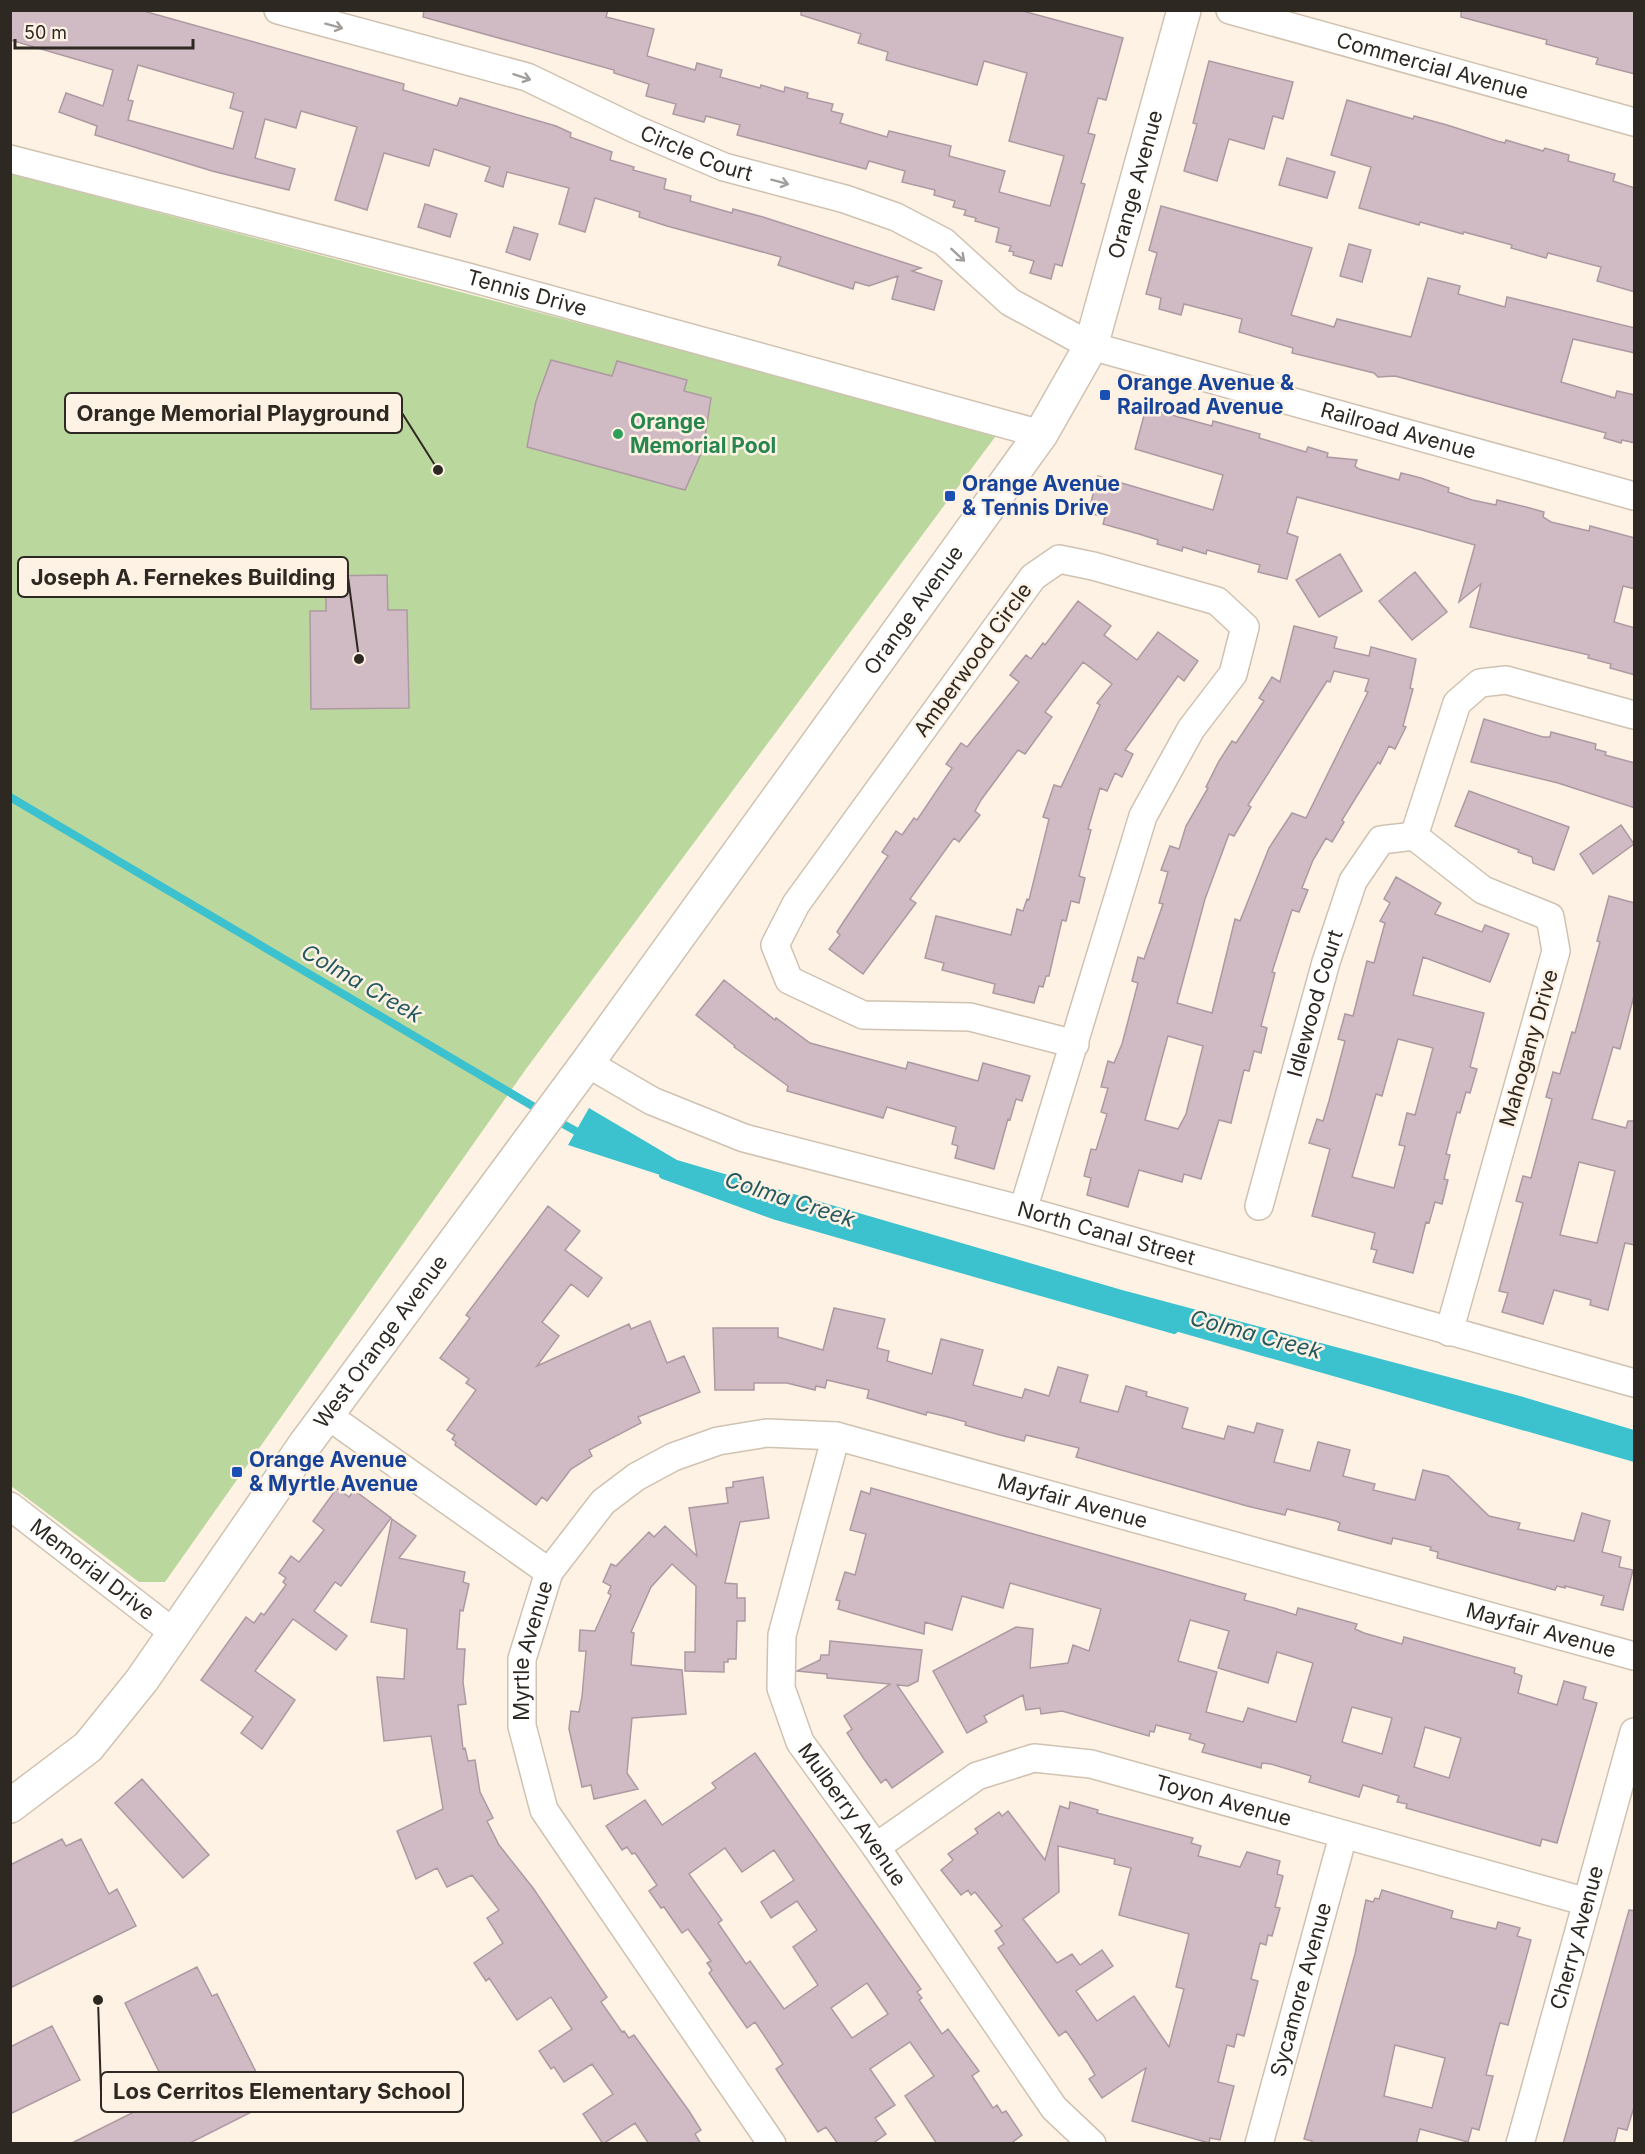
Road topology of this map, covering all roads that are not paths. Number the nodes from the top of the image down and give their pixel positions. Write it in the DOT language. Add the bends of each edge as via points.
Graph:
graph roads {
  1 [pos="278,10"];
  2 [pos="1184,10"];
  3 [pos="1230,10"];
  4 [pos="1635,122"];
  5 [pos="10,159"];
  6 [pos="1091,346"];
  7 [pos="1041,434"];
  8 [pos="1635,496"];
  9 [pos="1635,715"];
  10 [pos="1414,836"];
  11 [pos="1075,1044"];
  12 [pos="587,1063"];
  13 [pos="1259,1206"];
  14 [pos="1023,1210"];
  15 [pos="1449,1332"];
  16 [pos="1635,1383"];
  17 [pos="327,1415"];
  18 [pos="836,1436"];
  19 [pos="10,1506"];
  20 [pos="549,1572"];
  21 [pos="174,1633"];
  22 [pos="1635,1656"];
  23 [pos="1635,1732"];
  24 [pos="10,1806"];
  25 [pos="1343,1836"];
  26 [pos="876,1847"];
  27 [pos="1587,1902"];
  28 [pos="772,2144"];
  29 [pos="1092,2144"];
  30 [pos="1259,2144"];
  31 [pos="1520,2144"];
  1 -- 6 [label="street, Circle Court, one-way" via="527,77 724,167 845,199 896,217 944,242 1010,302"];
  2 -- 6 [label="street, Orange Avenue"];
  3 -- 4 [label="street, Commercial Avenue"];
  5 -- 7 [label="street, Tennis Drive" via="468,276"];
  6 -- 7 [label="street, Orange Avenue"];
  6 -- 8 [label="street, Railroad Avenue"];
  7 -- 12 [label="street, Orange Avenue"];
  9 -- 10 [label="street" via="1506,680 1480,683 1457,703"];
  10 -- 13 [label="street, Idlewood Court" via="1381,840 1353,881 1326,962"];
  10 -- 15 [label="street, Mahogany Drive" via="1483,890 1550,916 1556,951"];
  11 -- 11 [label="street, Amberwood Circle" via="1143,816 1191,729 1233,674 1245,627 1217,601 1059,559 1034,577 796,904 775,945 789,980 863,1015 970,1017"];
  11 -- 14 [label="street, Amberwood Circle"];
  12 -- 14 [label="street, North Canal Street" via="652,1101 744,1138"];
  12 -- 17 [label="street, West Orange Avenue"];
  14 -- 15 [label="street, North Canal Street"];
  15 -- 16 [label="street, North Canal Street"];
  17 -- 20 [label="street, Myrtle Avenue"];
  17 -- 21 [label="street, West Orange Avenue"];
  18 -- 20 [label="street, Mayfair Avenue" via="767,1433 718,1441 673,1457 636,1476 603,1502"];
  18 -- 22 [label="street, Mayfair Avenue"];
  18 -- 26 [label="street, Mulberry Avenue" via="783,1635 781,1688 800,1742"];
  19 -- 21 [label="street, Memorial Drive"];
  20 -- 28 [label="street, Myrtle Avenue" via="522,1659 522,1726 543,1810"];
  21 -- 24 [label="street, West Orange Avenue" via="88,1747"];
  23 -- 27 [label="street, Cherry Avenue"];
  25 -- 26 [label="street, Toyon Avenue" via="1092,1764 1034,1758 977,1776"];
  25 -- 27 [label="street, Toyon Avenue"];
  25 -- 30 [label="street, Sycamore Avenue"];
  26 -- 29 [label="street, Mulberry Avenue" via="1054,2108"];
  27 -- 31 [label="street, Cherry Avenue"];
}
